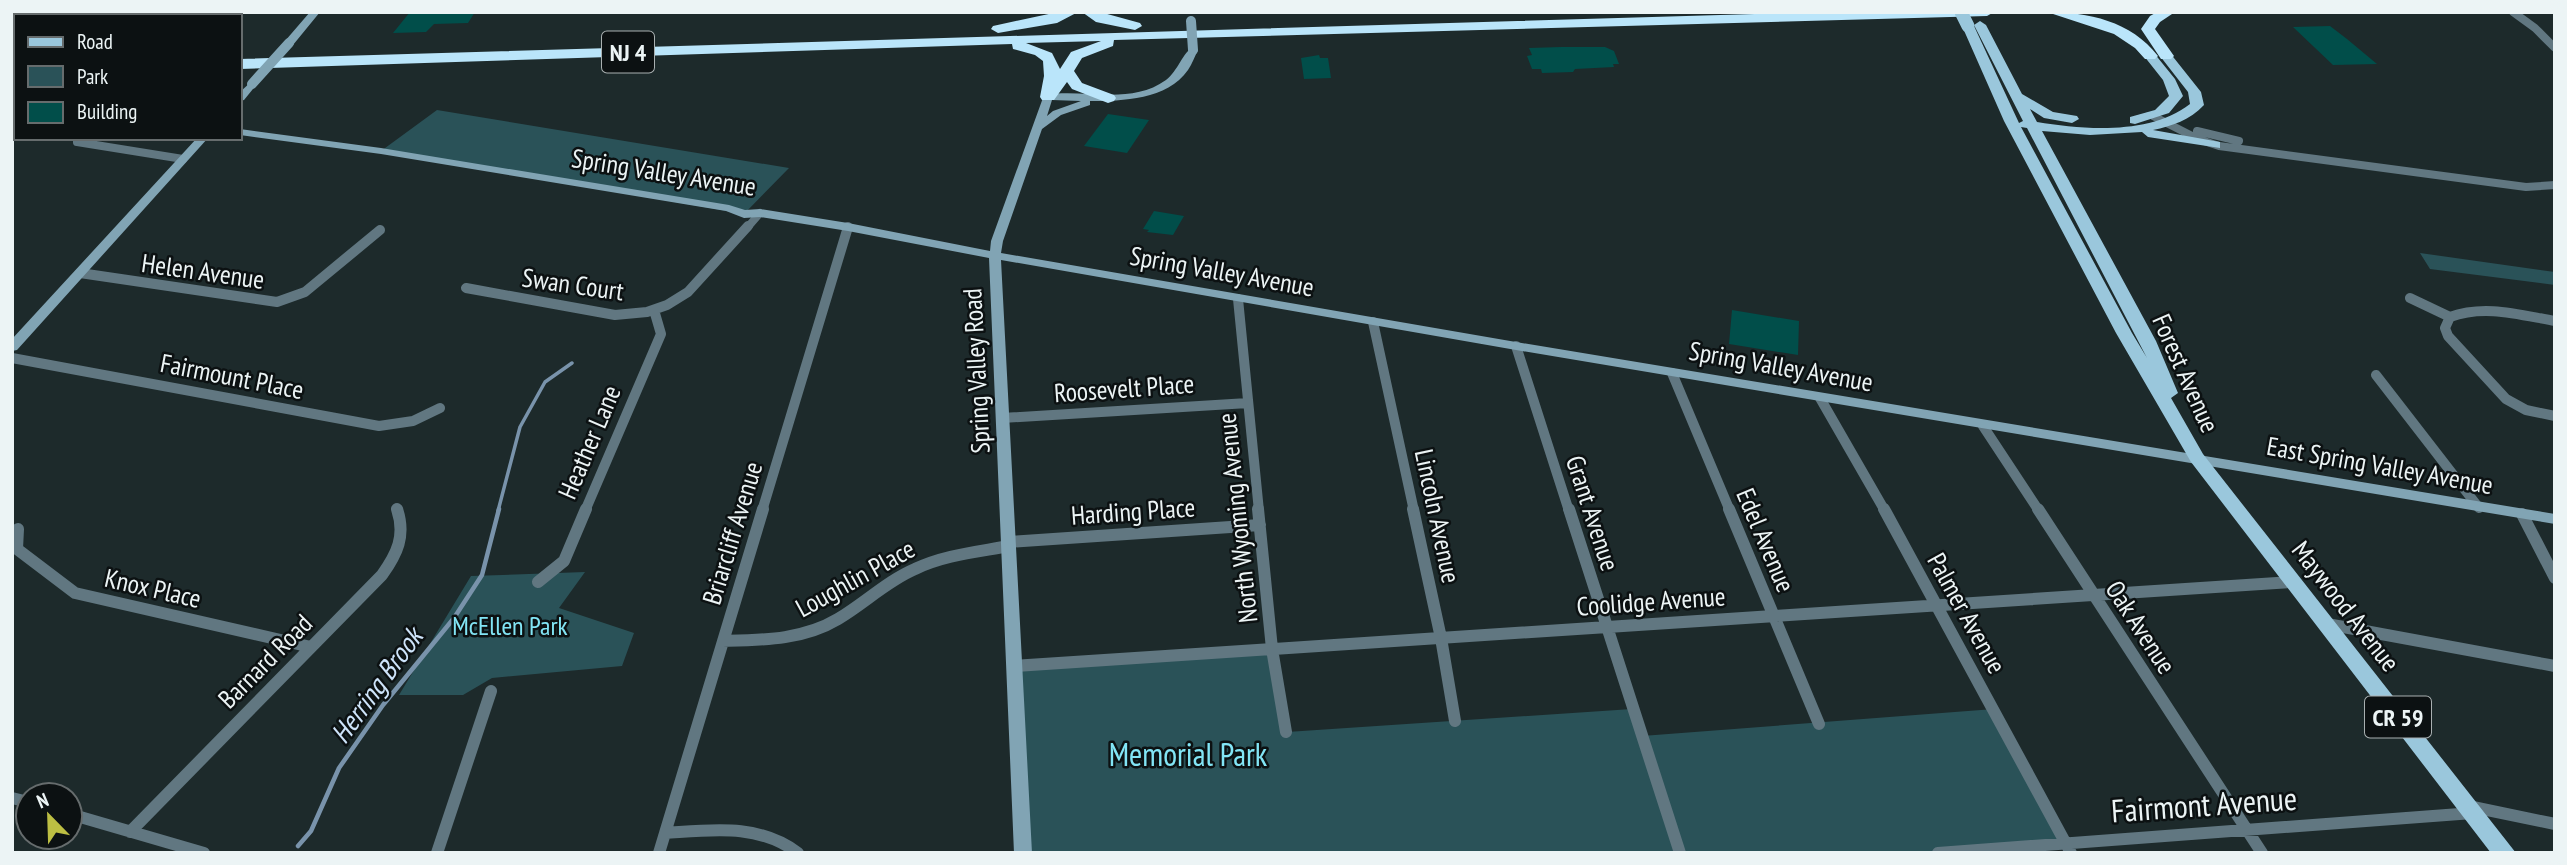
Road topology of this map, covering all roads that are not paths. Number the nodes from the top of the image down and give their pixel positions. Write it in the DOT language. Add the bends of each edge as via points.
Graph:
graph roads {
  1 [pos="315,12"];
  2 [pos="1071,12"];
  3 [pos="1089,12"];
  4 [pos="1703,12"];
  5 [pos="1961,12"];
  6 [pos="1973,12"];
  7 [pos="2054,12"];
  8 [pos="2168,12"];
  9 [pos="2513,12"];
  10 [pos="2525,12"];
  11 [pos="1190,16"];
  12 [pos="1978,21"];
  13 [pos="1139,31"];
  14 [pos="979,32"];
  15 [pos="549,43"];
  16 [pos="935,43"];
  17 [pos="2552,45"];
  18 [pos="242,51"];
  19 [pos="2150,56"];
  20 [pos="2166,56"];
  21 [pos="242,57"];
  22 [pos="322,62"];
  23 [pos="242,64"];
  24 [pos="242,70"];
  25 [pos="1066,71"];
  26 [pos="242,96"];
  27 [pos="2018,96"];
  28 [pos="1048,97"];
  29 [pos="1108,99"];
  30 [pos="2164,119"];
  31 [pos="2011,121"];
  32 [pos="2032,122"];
  33 [pos="2079,125"];
  34 [pos="1035,129"];
  35 [pos="2127,130"];
  36 [pos="242,132"];
  37 [pos="201,140"];
  38 [pos="77,142"];
  39 [pos="2215,145"];
  40 [pos="2045,153"];
  41 [pos="183,159"];
  42 [pos="2555,184"];
  43 [pos="760,213"];
  44 [pos="848,227"];
  45 [pos="380,230"];
  46 [pos="995,255"];
  47 [pos="80,273"];
  48 [pos="466,288"];
  49 [pos="2410,298"];
  50 [pos="1238,299"];
  51 [pos="654,310"];
  52 [pos="2450,317"];
  53 [pos="2555,321"];
  54 [pos="1373,322"];
  55 [pos="1516,346"];
  56 [pos="12,347"];
  57 [pos="12,358"];
  58 [pos="1672,373"];
  59 [pos="2376,375"];
  60 [pos="1820,398"];
  61 [pos="1248,403"];
  62 [pos="440,408"];
  63 [pos="2555,416"];
  64 [pos="1002,418"];
  65 [pos="1983,426"];
  66 [pos="2196,458"];
  67 [pos="2479,508"];
  68 [pos="397,509"];
  69 [pos="2522,514"];
  70 [pos="2555,519"];
  71 [pos="1260,525"];
  72 [pos="18,528"];
  73 [pos="1008,544"];
  74 [pos="2555,578"];
  75 [pos="538,582"];
  76 [pos="2291,582"];
  77 [pos="2093,595"];
  78 [pos="1938,605"];
  79 [pos="1773,616"];
  80 [pos="2324,624"];
  81 [pos="1605,627"];
  82 [pos="1441,638"];
  83 [pos="723,641"];
  84 [pos="312,647"];
  85 [pos="1272,649"];
  86 [pos="1014,666"];
  87 [pos="2555,666"];
  88 [pos="491,691"];
  89 [pos="1455,722"];
  90 [pos="1819,724"];
  91 [pos="1286,732"];
  92 [pos="2471,810"];
  93 [pos="84,818"];
  94 [pos="2555,824"];
  95 [pos="2246,829"];
  96 [pos="130,832"];
  97 [pos="665,833"];
  98 [pos="2068,848"];
  99 [pos="204,853"];
  100 [pos="437,853"];
  101 [pos="659,853"];
  102 [pos="798,853"];
  103 [pos="1023,853"];
  104 [pos="1680,853"];
  105 [pos="1938,853"];
  106 [pos="2262,853"];
  107 [pos="2505,853"];
  1 -- 26 [label="street, bridge"];
  2 -- 14 [label="highway" via="1052,20"];
  3 -- 13 [label="highway"];
  4 -- 13 [label="highway, NJ 4"];
  5 -- 12 [label="main road, Forest Avenue / CR 59, bridge"];
  6 -- 12 [label="main road, Forest Avenue / CR 59"];
  7 -- 19 [label="highway" via="2118,29 2140,42"];
  8 -- 20 [label="highway" via="2148,29"];
  9 -- 17 [label="street"];
  10 -- 17 [label="street" via="2543,26"];
  11 -- 29 [label="street, bridge" via="1193,50 1181,72 1159,87"];
  12 -- 13 [label="highway, NJ 4"];
  12 -- 27 [label="main road, Forest Avenue / CR 59"];
  12 -- 31 [label="main road, Forest Avenue / CR 59"];
  13 -- 14 [label="highway, NJ 4"];
  13 -- 16 [label="highway, NJ 4"];
  13 -- 25 [label="highway" via="1085,50"];
  14 -- 15 [label="highway, NJ 4"];
  15 -- 18 [label="highway"];
  15 -- 21 [label="highway, NJ 4"];
  16 -- 22 [label="highway, NJ 4"];
  16 -- 28 [label="highway" via="1010,45 1044,53 1054,72"];
  19 -- 30 [label="main road" via="2176,96"];
  20 -- 30 [label="main road" via="2194,92 2197,105 2190,114"];
  22 -- 23 [label="highway, NJ 4"];
  22 -- 24 [label="highway"];
  25 -- 28 [label="highway"];
  25 -- 29 [label="highway" via="1077,86"];
  27 -- 32 [label="main road, Forest Avenue / CR 59"];
  27 -- 33 [label="main road"];
  28 -- 29 [label="street"];
  28 -- 34 [label="street, Spring Valley Road"];
  29 -- 34 [label="street" via="1062,110"];
  30 -- 33 [label="main road"];
  30 -- 35 [label="main road"];
  30 -- 39 [label="street"];
  30 -- 42 [label="street" via="2231,140"];
  31 -- 32 [label="main road"];
  31 -- 66 [label="main road, Forest Avenue / CR 59"];
  32 -- 33 [label="main road"];
  32 -- 40 [label="main road, Forest Avenue / CR 59"];
  33 -- 35 [label="main road"];
  33 -- 40 [label="main road" via="2056,135"];
  34 -- 46 [label="street, Spring Valley Road"];
  35 -- 39 [label="main road"];
  36 -- 43 [label="street, Spring Valley Avenue"];
  37 -- 41 [label="street"];
  38 -- 41 [label="street"];
  39 -- 42 [label="street" via="2526,187"];
  40 -- 66 [label="main road, Forest Avenue / CR 59" via="2148,341"];
  41 -- 47 [label="street"];
  43 -- 44 [label="street, Spring Valley Avenue"];
  43 -- 51 [label="street, Swan Court" via="688,292"];
  44 -- 46 [label="street, Spring Valley Avenue"];
  44 -- 83 [label="street, Briarcliff Avenue"];
  45 -- 47 [label="street, Helen Avenue" via="305,292 277,302"];
  46 -- 50 [label="street, Spring Valley Avenue"];
  46 -- 64 [label="street, Spring Valley Road"];
  47 -- 56 [label="street"];
  48 -- 51 [label="street, Swan Court" via="615,315"];
  49 -- 52 [label="street"];
  50 -- 54 [label="street, Spring Valley Avenue"];
  50 -- 61 [label="street, North Wyoming Avenue"];
  51 -- 75 [label="street, Heather Lane" via="661,334 564,561"];
  52 -- 53 [label="street" via="2483,310"];
  52 -- 63 [label="street" via="2445,328 2448,336 2506,399 2526,410"];
  54 -- 55 [label="street, Spring Valley Avenue"];
  54 -- 82 [label="street, Lincoln Avenue"];
  55 -- 58 [label="street, Spring Valley Avenue"];
  55 -- 81 [label="street, Grant Avenue"];
  57 -- 62 [label="street, Fairmount Place" via="379,426 413,421"];
  58 -- 60 [label="street, Spring Valley Avenue"];
  58 -- 79 [label="street, Edel Avenue"];
  59 -- 67 [label="street"];
  60 -- 65 [label="street, Spring Valley Avenue"];
  60 -- 78 [label="street, Palmer Avenue"];
  61 -- 64 [label="street, Roosevelt Place"];
  61 -- 71 [label="street, North Wyoming Avenue"];
  64 -- 73 [label="street, Spring Valley Road"];
  65 -- 66 [label="street, Spring Valley Avenue"];
  65 -- 77 [label="street, Oak Avenue"];
  66 -- 67 [label="street, East Spring Valley Avenue"];
  66 -- 76 [label="main road, Maywood Avenue / CR 59"];
  67 -- 69 [label="street, East Spring Valley Avenue"];
  68 -- 84 [label="street, Barnard Road" via="403,525 393,561"];
  69 -- 70 [label="street, East Spring Valley Avenue"];
  69 -- 74 [label="street"];
  71 -- 73 [label="street, Harding Place"];
  71 -- 85 [label="street, North Wyoming Avenue"];
  72 -- 84 [label="street, Knox Place" via="18,549 75,593"];
  73 -- 83 [label="street, Loughlin Place" via="937,559 913,569 814,631 774,640"];
  73 -- 86 [label="street, Spring Valley Road"];
  76 -- 77 [label="street, Coolidge Avenue"];
  76 -- 80 [label="main road, Maywood Avenue / CR 59"];
  77 -- 78 [label="street, Coolidge Avenue"];
  77 -- 95 [label="street, Oak Avenue"];
  78 -- 79 [label="street, Coolidge Avenue"];
  78 -- 98 [label="street, Palmer Avenue"];
  79 -- 81 [label="street, Coolidge Avenue"];
  79 -- 90 [label="street, Edel Avenue"];
  80 -- 87 [label="street"];
  80 -- 92 [label="main road, Maywood Avenue / CR 59"];
  81 -- 82 [label="street, Coolidge Avenue"];
  81 -- 104 [label="street, Grant Avenue"];
  82 -- 85 [label="street, Coolidge Avenue"];
  82 -- 89 [label="street, Lincoln Avenue"];
  83 -- 97 [label="street, Briarcliff Avenue"];
  84 -- 96 [label="street, Barnard Road"];
  85 -- 86 [label="street, Coolidge Avenue"];
  85 -- 91 [label="street, North Wyoming Avenue"];
  86 -- 103 [label="street, Spring Valley Road"];
  88 -- 100 [label="street"];
  92 -- 94 [label="street, Fairmont Avenue"];
  92 -- 95 [label="street, Fairmont Avenue"];
  92 -- 107 [label="main road, Maywood Avenue / CR 59"];
  93 -- 96 [label="street"];
  95 -- 98 [label="street, Fairmont Avenue"];
  95 -- 106 [label="street, Oak Avenue"];
  96 -- 99 [label="street"];
  97 -- 101 [label="street, Briarcliff Avenue"];
  97 -- 102 [label="street" via="743,830 780,840"];
  98 -- 105 [label="street, Fairmont Avenue"];
}
